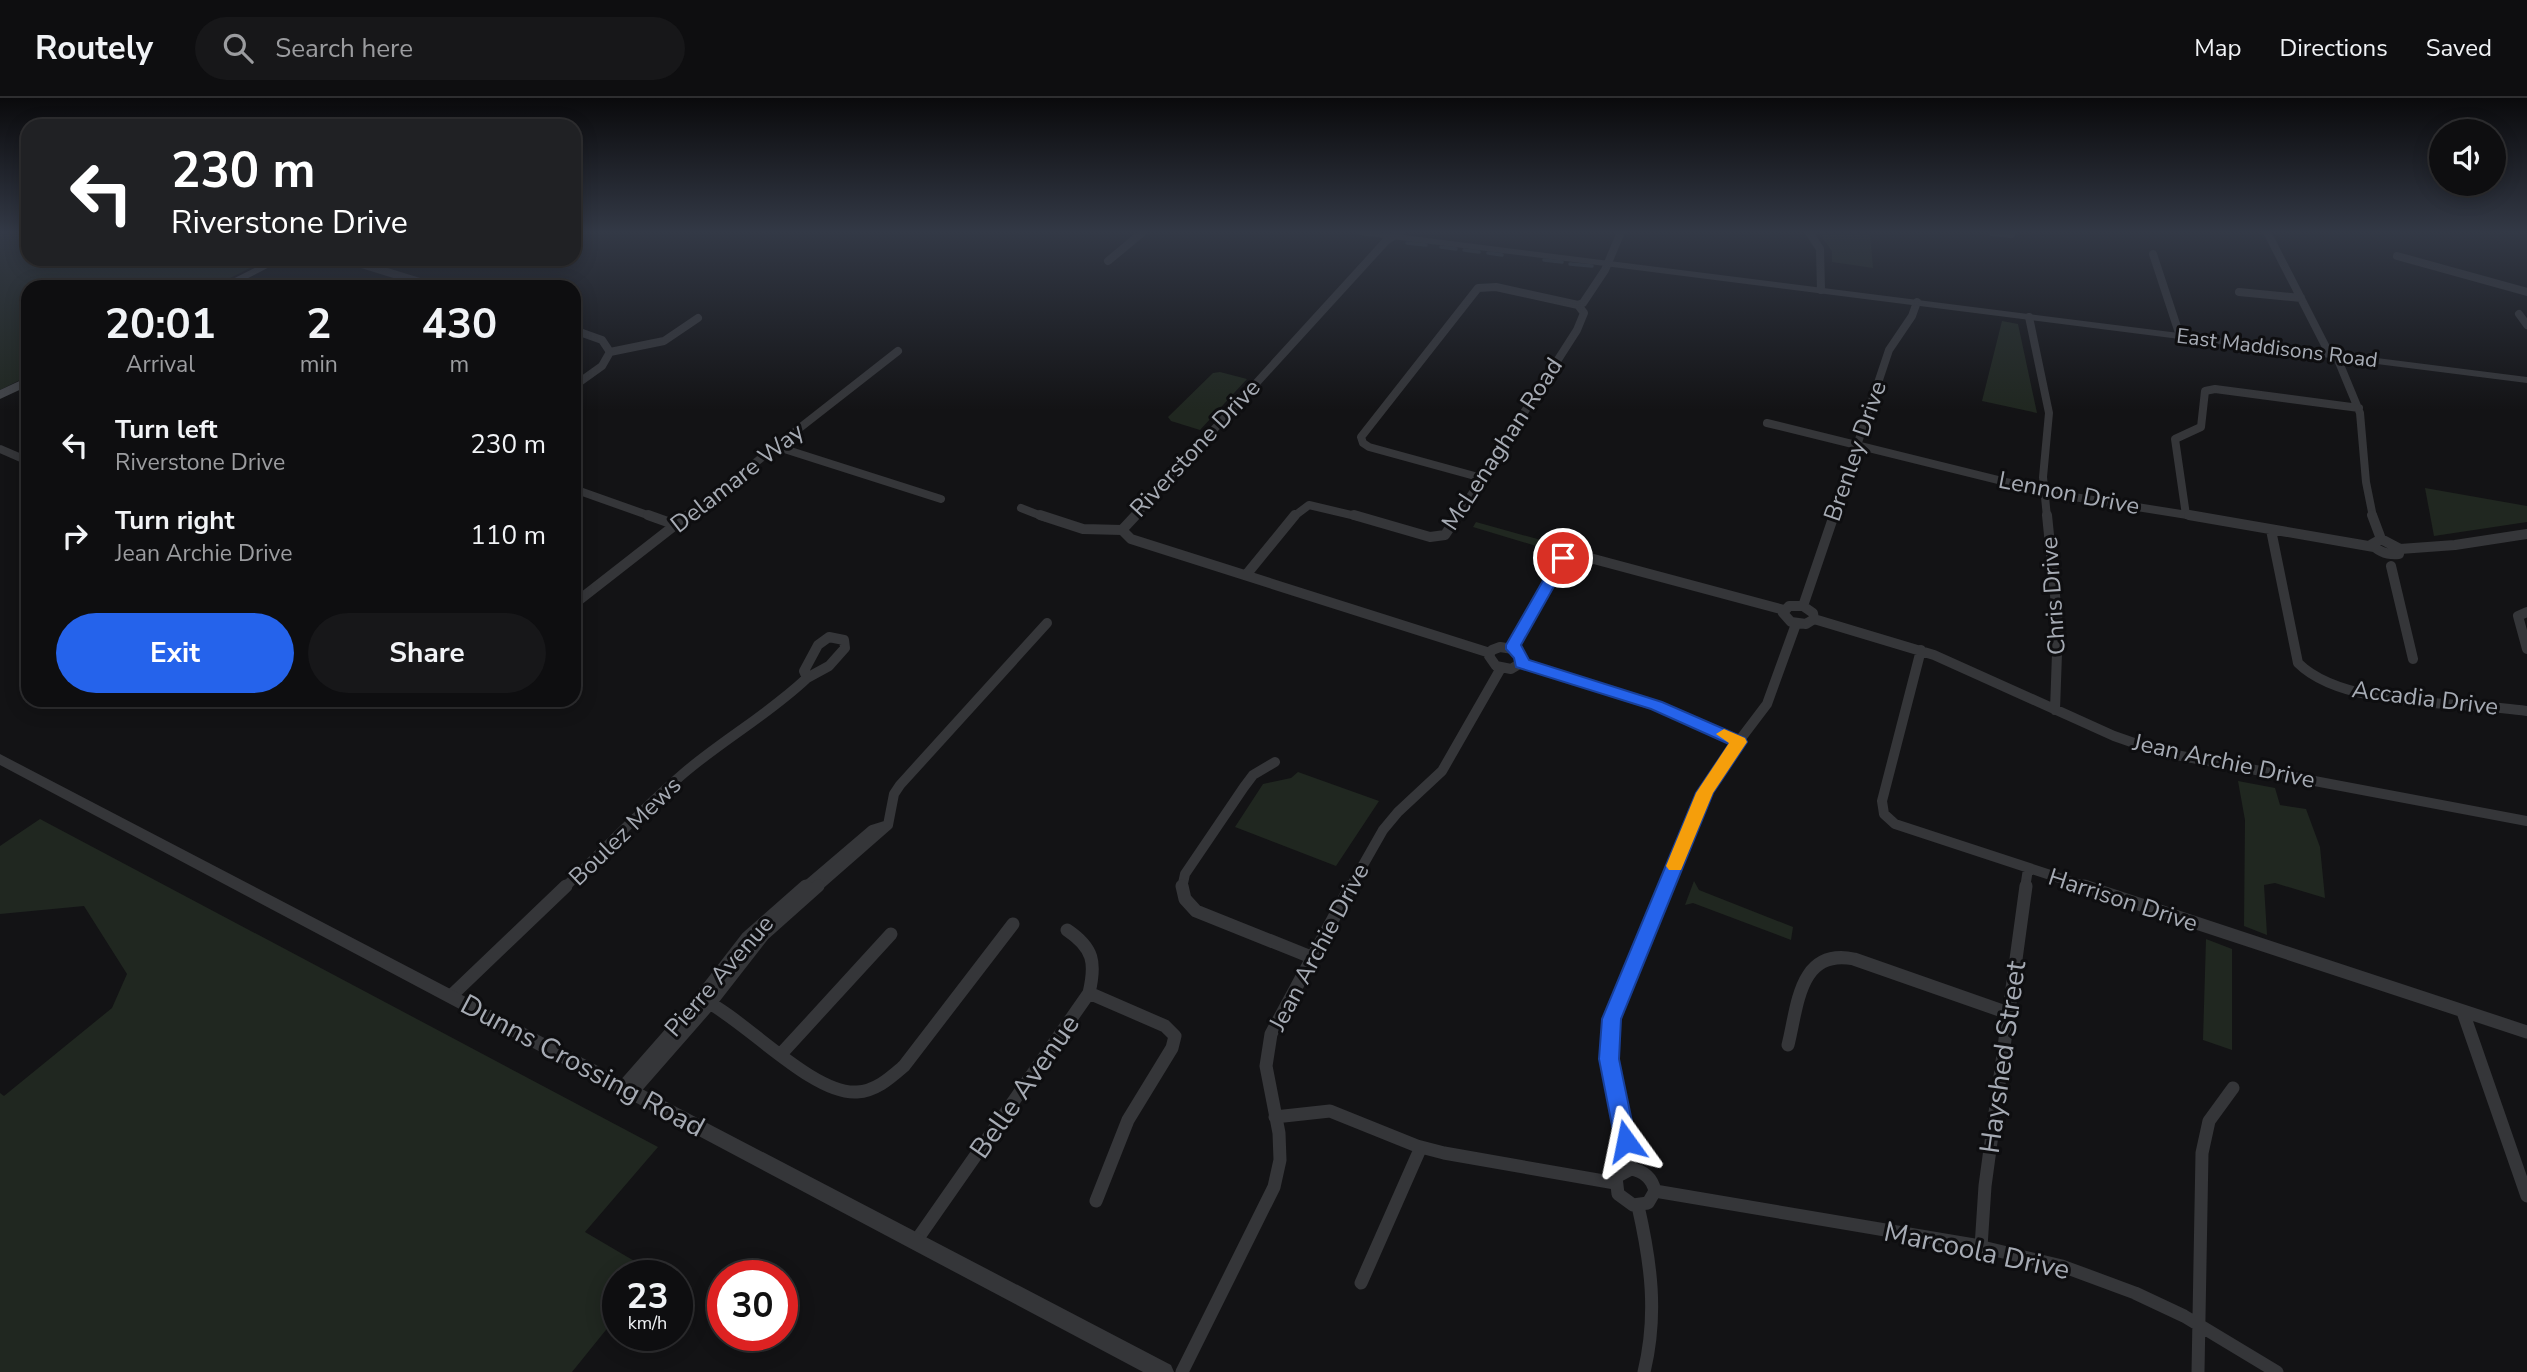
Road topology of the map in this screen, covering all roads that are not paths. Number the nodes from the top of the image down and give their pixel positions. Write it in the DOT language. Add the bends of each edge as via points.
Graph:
graph roads {
  1 [pos="1343,291"];
  2 [pos="1475,291"];
  3 [pos="1516,291"];
  4 [pos="1590,291"];
  5 [pos="1833,291"];
  6 [pos="2165,291"];
  7 [pos="2297,291"];
  8 [pos="2239,292"];
  9 [pos="2301,299"];
  10 [pos="1917,302"];
  11 [pos="1578,305"];
  12 [pos="2519,314"];
  13 [pos="698,317"];
  14 [pos="2029,317"];
  15 [pos="2527,325"];
  16 [pos="581,332"];
  17 [pos="2180,336"];
  18 [pos="898,351"];
  19 [pos="610,352"];
  20 [pos="2333,355"];
  21 [pos="2527,380"];
  22 [pos="581,381"];
  23 [pos="21,384"];
  24 [pos="0,395"];
  25 [pos="2359,408"];
  26 [pos="1767,423"];
  27 [pos="1857,445"];
  28 [pos="778,447"];
  29 [pos="0,449"];
  30 [pos="21,458"];
  31 [pos="1482,478"];
  32 [pos="581,491"];
  33 [pos="2043,491"];
  34 [pos="941,499"];
  35 [pos="1021,509"];
  36 [pos="2186,515"];
  37 [pos="676,525"];
  38 [pos="1122,530"];
  39 [pos="2271,530"];
  40 [pos="2527,534"];
  41 [pos="2378,543"];
  42 [pos="2391,566"];
  43 [pos="1246,575"];
  44 [pos="581,599"];
  45 [pos="1802,606"];
  46 [pos="1784,610"];
  47 [pos="2527,612"];
  48 [pos="1814,619"];
  49 [pos="1047,623"];
  50 [pos="1796,624"];
  51 [pos="1513,649"];
  52 [pos="2527,649"];
  53 [pos="1921,650"];
  54 [pos="1490,653"];
  55 [pos="2413,659"];
  56 [pos="1521,663"];
  57 [pos="1501,668"];
  58 [pos="807,678"];
  59 [pos="2055,710"];
  60 [pos="2527,711"];
  61 [pos="1739,742"];
  62 [pos="0,759"];
  63 [pos="1275,762"];
  64 [pos="2527,821"];
  65 [pos="2028,869"];
  66 [pos="1013,923"];
  67 [pos="1067,930"];
  68 [pos="891,934"];
  69 [pos="1311,957"];
  70 [pos="1088,993"];
  71 [pos="453,995"];
  72 [pos="706,1001"];
  73 [pos="2463,1012"];
  74 [pos="2008,1013"];
  75 [pos="2527,1032"];
  76 [pos="1788,1045"];
  77 [pos="781,1054"];
  78 [pos="629,1088"];
  79 [pos="2233,1088"];
  80 [pos="1275,1117"];
  81 [pos="1421,1147"];
  82 [pos="1631,1168"];
  83 [pos="1615,1183"];
  84 [pos="1655,1191"];
  85 [pos="2527,1196"];
  86 [pos="1096,1201"];
  87 [pos="1638,1206"];
  88 [pos="916,1241"];
  89 [pos="1981,1247"];
  90 [pos="1361,1283"];
  91 [pos="2198,1323"];
  92 [pos="1164,1372"];
  93 [pos="1182,1372"];
  94 [pos="1644,1372"];
  95 [pos="2198,1372"];
  96 [pos="2277,1372"];
  1 -- 38 [label="street, Riverstone Drive"];
  2 -- 31 [label="street" via="1361,436 1369,447"];
  3 -- 11 [label="street"];
  4 -- 11 [label="street, McLenaghan Road"];
  5 -- 10 [label="street, East Maddisons Road"];
  6 -- 17 [label="street"];
  7 -- 9 [label="street"];
  8 -- 9 [label="street"];
  9 -- 20 [label="street"];
  10 -- 14 [label="street, East Maddisons Road"];
  10 -- 27 [label="street, Brenley Drive" via="1910,323 1891,344"];
  11 -- 31 [label="street, McLenaghan Road" via="1584,313 1579,327"];
  12 -- 15 [label="street"];
  13 -- 19 [label="street" via="652,345"];
  14 -- 17 [label="street, East Maddisons Road"];
  14 -- 33 [label="street, Chris Drive" via="2049,413"];
  16 -- 19 [label="street" via="602,340"];
  17 -- 20 [label="street, East Maddisons Road"];
  18 -- 28 [label="street, Delamare Way"];
  19 -- 22 [label="street" via="603,366"];
  20 -- 21 [label="street, East Maddisons Road"];
  20 -- 25 [label="street"];
  23 -- 24 [label="main road"];
  25 -- 36 [label="street" via="2205,391 2202,427 2175,439"];
  25 -- 41 [label="street" via="2364,478"];
  26 -- 27 [label="street, Lennon Drive"];
  27 -- 33 [label="street, Lennon Drive"];
  27 -- 45 [label="street, Brenley Drive"];
  28 -- 34 [label="street"];
  28 -- 37 [label="street, Delamare Way"];
  29 -- 30 [label="street"];
  31 -- 43 [label="street, McLenaghan Road" via="1448,532 1440,537 1326,507 1305,506"];
  32 -- 37 [label="street"];
  33 -- 36 [label="street, Lennon Drive"];
  33 -- 59 [label="street, Chris Drive" via="2058,625"];
  35 -- 38 [label="street" via="1078,528"];
  36 -- 39 [label="street, Lennon Drive"];
  37 -- 44 [label="street, Delamare Way"];
  38 -- 43 [label="street, Riverstone Drive" via="1131,539"];
  39 -- 41 [label="street, Lennon Drive" via="2350,545"];
  39 -- 60 [label="street, Accadia Drive" via="2298,663 2317,681 2425,702"];
  40 -- 41 [label="street, Lennon Drive" via="2400,549 2399,554 2389,555"];
  42 -- 55 [label="street"];
  43 -- 54 [label="street, Riverstone Drive"];
  45 -- 46 [label="street"];
  45 -- 48 [label="street" via="1811,610"];
  46 -- 50 [label="street" via="1784,616"];
  46 -- 51 [label="street" via="1575,554 1559,561"];
  47 -- 52 [label="street" via="2518,622"];
  48 -- 50 [label="street"];
  48 -- 53 [label="street, Jean Archie Drive"];
  49 -- 72 [label="street, Pierre Avenue" via="900,785 888,825 763,935"];
  50 -- 61 [label="street" via="1767,704"];
  51 -- 54 [label="street" via="1500,647"];
  51 -- 56 [label="street" via="1520,654"];
  53 -- 59 [label="street, Jean Archie Drive"];
  53 -- 65 [label="street, Harrison Drive" via="1882,801 1884,814 1903,828"];
  54 -- 57 [label="street" via="1492,663"];
  56 -- 57 [label="street"];
  56 -- 61 [label="street" via="1656,706"];
  57 -- 69 [label="street, Jean Archie Drive" via="1442,771 1383,830"];
  58 -- 71 [label="street, Boulez Mews" via="683,774"];
  59 -- 64 [label="street, Jean Archie Drive" via="2138,745 2183,757"];
  61 -- 82 [label="street" via="1704,793 1611,1019 1609,1059"];
  62 -- 71 [label="street, Dunns Crossing Road"];
  63 -- 69 [label="street" via="1253,775 1244,787 1185,874 1182,894 1196,911"];
  65 -- 73 [label="street, Harrison Drive"];
  65 -- 74 [label="street, Hayshed Street"];
  66 -- 77 [label="street" via="904,1066 877,1088 848,1093 833,1089"];
  67 -- 70 [label="street, Belle Avenue" via="1083,941 1095,967"];
  68 -- 77 [label="street"];
  69 -- 80 [label="street, Jean Archie Drive" via="1266,1052 1267,1085"];
  70 -- 86 [label="street" via="1166,1027 1175,1036 1128,1120"];
  70 -- 88 [label="street, Belle Avenue"];
  71 -- 78 [label="street, Dunns Crossing Road"];
  72 -- 77 [label="street"];
  72 -- 78 [label="street, Pierre Avenue"];
  73 -- 75 [label="street, Harrison Drive"];
  73 -- 85 [label="street"];
  74 -- 76 [label="street" via="1854,959 1825,958 1813,967"];
  74 -- 89 [label="street, Hayshed Street" via="1984,1186"];
  78 -- 88 [label="street, Dunns Crossing Road"];
  79 -- 91 [label="street" via="2208,1121 2202,1153"];
  80 -- 81 [label="street" via="1329,1111"];
  80 -- 93 [label="street, Jean Archie Drive" via="1279,1160 1274,1187"];
  81 -- 83 [label="street"];
  81 -- 90 [label="street"];
  82 -- 83 [label="street" via="1620,1173"];
  82 -- 84 [label="street" via="1648,1175"];
  83 -- 87 [label="street" via="1622,1199"];
  84 -- 87 [label="street" via="1648,1203"];
  84 -- 89 [label="street, Marcoola Drive"];
  87 -- 94 [label="street" via="1656,1316"];
  88 -- 92 [label="street, Dunns Crossing Road"];
  89 -- 91 [label="street, Marcoola Drive" via="2083,1272"];
  91 -- 95 [label="street"];
  91 -- 96 [label="street, Marcoola Drive"];
}
